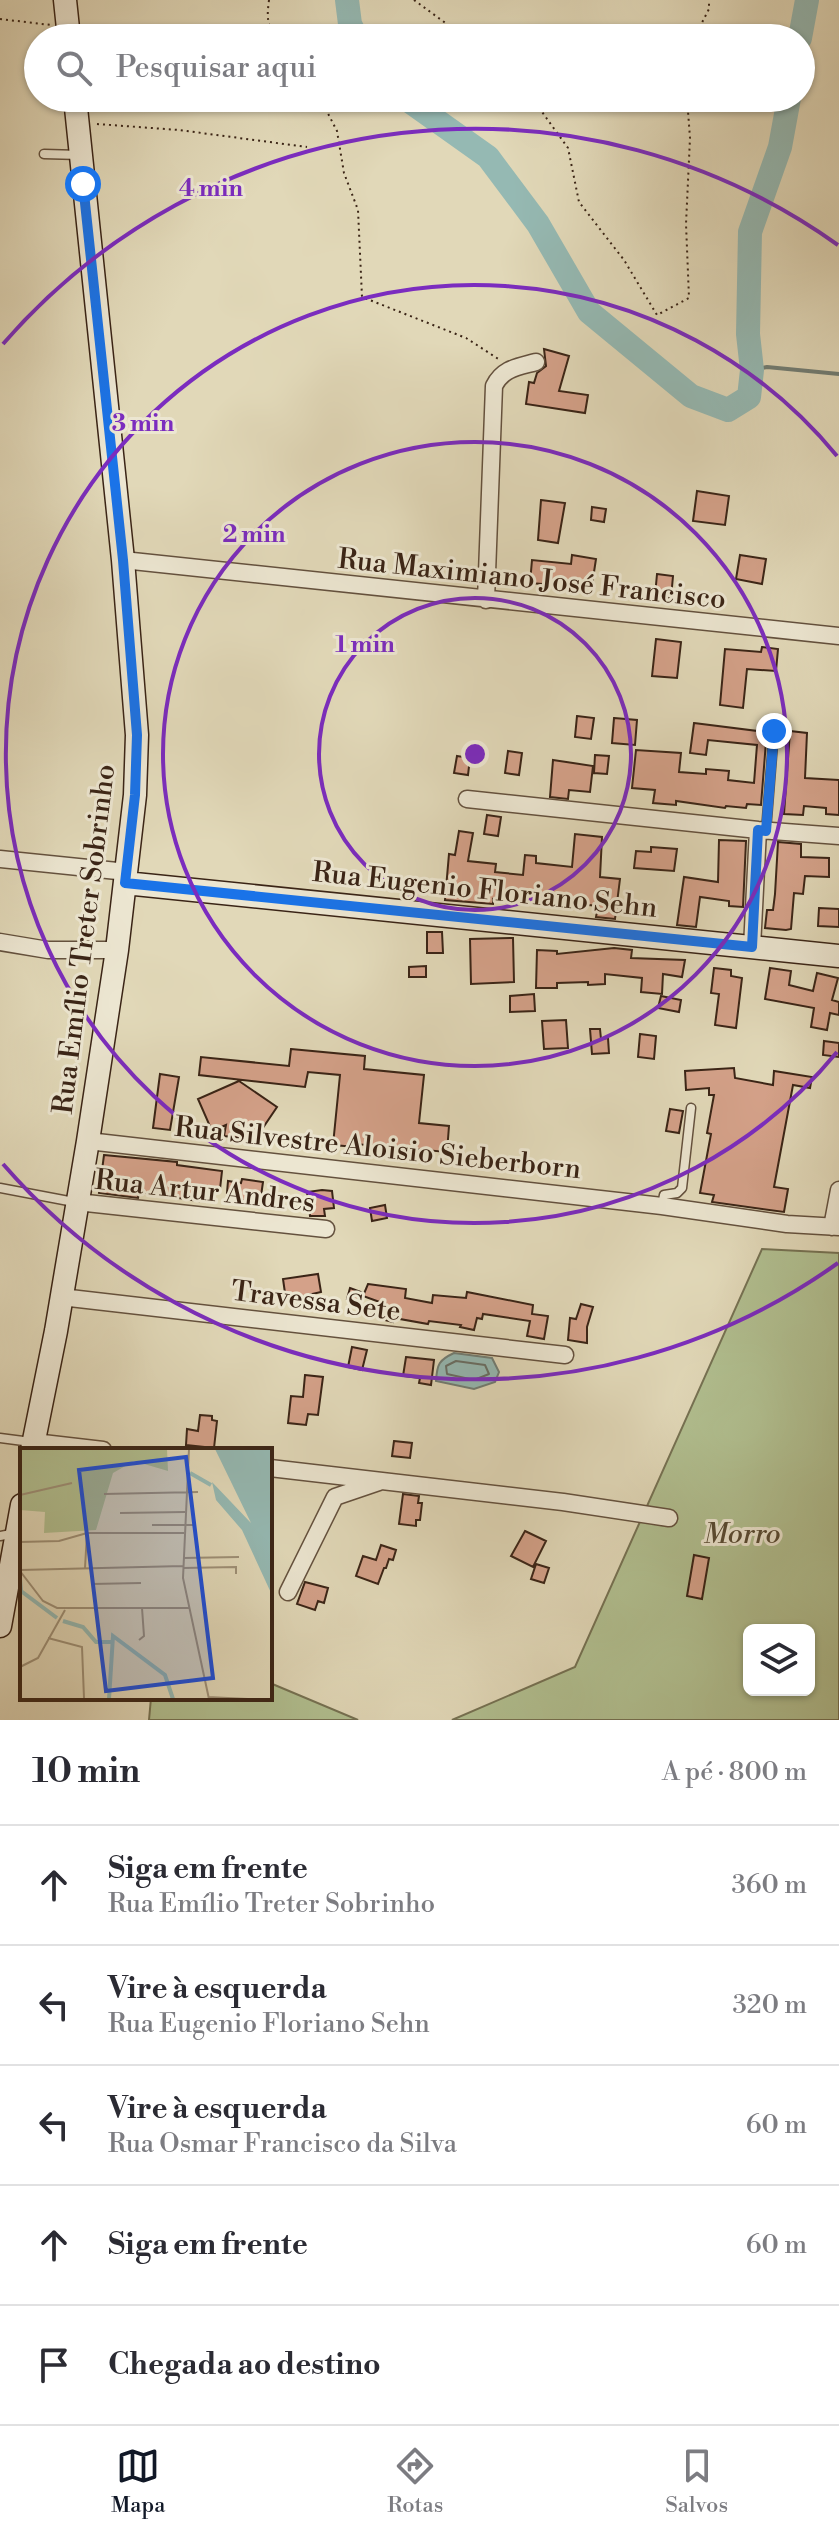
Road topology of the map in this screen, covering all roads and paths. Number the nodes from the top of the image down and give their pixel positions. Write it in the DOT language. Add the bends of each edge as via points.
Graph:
graph roads {
  1 [pos="65,0"];
  2 [pos="269,0"];
  3 [pos="414,0"];
  4 [pos="709,0"];
  5 [pos="0,19"];
  6 [pos="26,24"];
  7 [pos="67,24"];
  8 [pos="269,24"];
  9 [pos="447,24"];
  10 [pos="701,24"];
  11 [pos="76,112"];
  12 [pos="327,112"];
  13 [pos="542,112"];
  14 [pos="688,112"];
  15 [pos="77,122"];
  16 [pos="307,147"];
  17 [pos="44,154"];
  18 [pos="81,155"];
  19 [pos="536,362"];
  20 [pos="510,369"];
  21 [pos="123,560"];
  22 [pos="486,600"];
  23 [pos="839,636"];
  24 [pos="774,731"];
  25 [pos="467,799"];
  26 [pos="762,830"];
  27 [pos="839,836"];
  28 [pos="0,859"];
  29 [pos="126,878"];
  30 [pos="0,942"];
  31 [pos="752,947"];
  32 [pos="117,950"];
  33 [pos="839,956"];
  34 [pos="691,1108"];
  35 [pos="88,1141"];
  36 [pos="0,1188"];
  37 [pos="839,1190"];
  38 [pos="77,1202"];
  39 [pos="662,1206"];
  40 [pos="836,1227"];
  41 [pos="326,1229"];
  42 [pos="61,1297"];
  43 [pos="565,1355"];
  44 [pos="0,1438"];
  45 [pos="33,1446"];
  46 [pos="68,1448"];
  47 [pos="272,1468"];
  48 [pos="385,1481"];
  49 [pos="20,1509"];
  50 [pos="669,1518"];
  51 [pos="8,1534"];
  52 [pos="288,1592"];
  53 [pos="0,1626"];
  1 -- 7 [label="main road"];
  2 -- 8 [label="path"];
  3 -- 9 [label="path"];
  4 -- 10 [label="path"];
  5 -- 6 [label="path"];
  11 -- 15 [label="main road, Rua Emílio Treter Sobrinho"];
  12 -- 20 [label="path" via="358,210 362,297 466,338"];
  13 -- 14 [label="path" via="568,148 579,202 624,260 657,315 689,298"];
  15 -- 16 [label="path"];
  15 -- 18 [label="main road, Rua Emílio Treter Sobrinho"];
  17 -- 18 [label="lane"];
  18 -- 21 [label="main road, Rua Emílio Treter Sobrinho"];
  19 -- 20 [label="street"];
  20 -- 22 [label="street" via="494,386"];
  21 -- 22 [label="street, Rua Maximiano José Francisco"];
  21 -- 29 [label="main road, Rua Emílio Treter Sobrinho" via="137,735"];
  22 -- 23 [label="street, Rua Maximiano José Francisco"];
  24 -- 26 [label="lane"];
  25 -- 26 [label="street"];
  26 -- 27 [label="street"];
  26 -- 31 [label="street"];
  28 -- 29 [label="street"];
  29 -- 31 [label="main road, Rua Eugenio Floriano Sehn"];
  29 -- 32 [label="main road, Rua Emílio Treter Sobrinho"];
  30 -- 32 [label="street" via="48,950"];
  31 -- 33 [label="main road, Rua Eugenio Floriano Sehn"];
  32 -- 35 [label="main road, Rua Emílio Treter Sobrinho"];
  34 -- 39 [label="lane" via="682,1188 664,1195"];
  35 -- 38 [label="main road, Rua Emílio Treter Sobrinho"];
  35 -- 39 [label="street, Rua Silvestre Aloisio Sieberborn"];
  36 -- 38 [label="lane"];
  37 -- 40 [label="street"];
  38 -- 41 [label="street, Rua Artur Andres"];
  38 -- 42 [label="main road, Rua Emílio Treter Sobrinho"];
  39 -- 40 [label="street, Rua Silvestre Aloisio Sieberborn"];
  42 -- 43 [label="street, Travessa Sete"];
  42 -- 45 [label="main road, Rua Emílio Treter Sobrinho"];
  44 -- 45 [label="lane"];
  45 -- 46 [label="street"];
  47 -- 48 [label="street"];
  48 -- 50 [label="street"];
  48 -- 52 [label="street" via="335,1497"];
  49 -- 51 [label="main road"];
  51 -- 53 [label="main road"];
}
